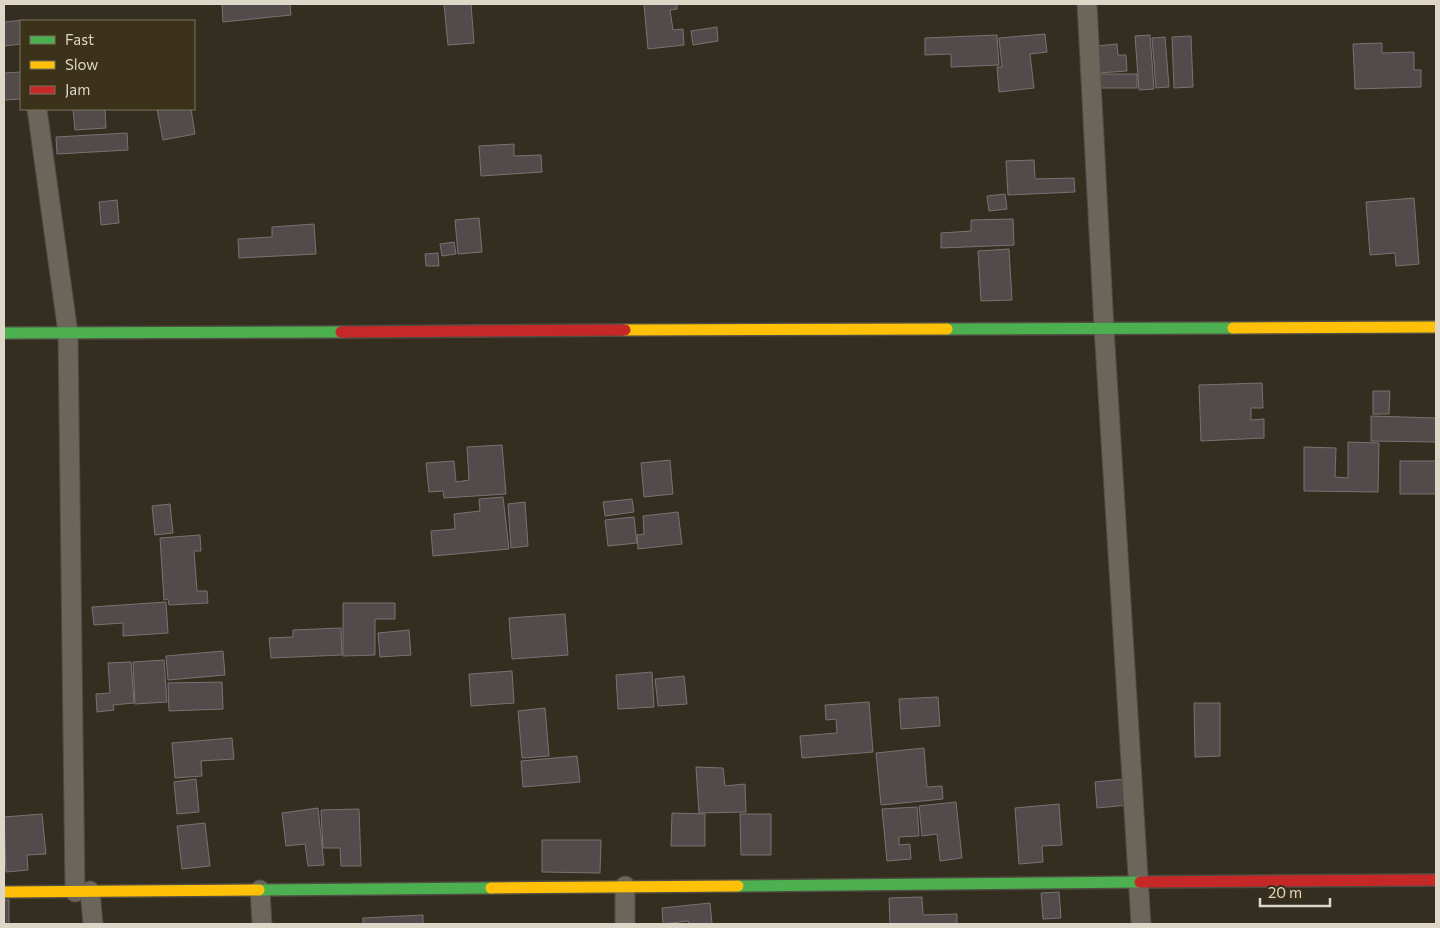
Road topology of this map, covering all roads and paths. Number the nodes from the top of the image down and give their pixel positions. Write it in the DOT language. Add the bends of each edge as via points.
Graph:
graph roads {
  1 [pos="1087,4"];
  2 [pos="37,110"];
  3 [pos="1436,327"];
  4 [pos="1104,328"];
  5 [pos="4,333"];
  6 [pos="68,333"];
  7 [pos="1436,880"];
  8 [pos="1139,883"];
  9 [pos="625,886"];
  10 [pos="260,890"];
  11 [pos="4,892"];
  12 [pos="82,892"];
  13 [pos="93,924"];
  14 [pos="262,924"];
  15 [pos="625,924"];
  16 [pos="1141,924"];
  1 -- 4 [label="street"];
  2 -- 6 [label="street"];
  3 -- 4 [label="street"];
  4 -- 6 [label="street"];
  4 -- 8 [label="street"];
  5 -- 6 [label="street"];
  6 -- 12 [label="street"];
  7 -- 8 [label="street"];
  8 -- 9 [label="street"];
  8 -- 16 [label="street"];
  9 -- 10 [label="street"];
  9 -- 15 [label="street"];
  10 -- 12 [label="street"];
  10 -- 14 [label="street"];
  11 -- 12 [label="street"];
  12 -- 13 [label="street"];
}
